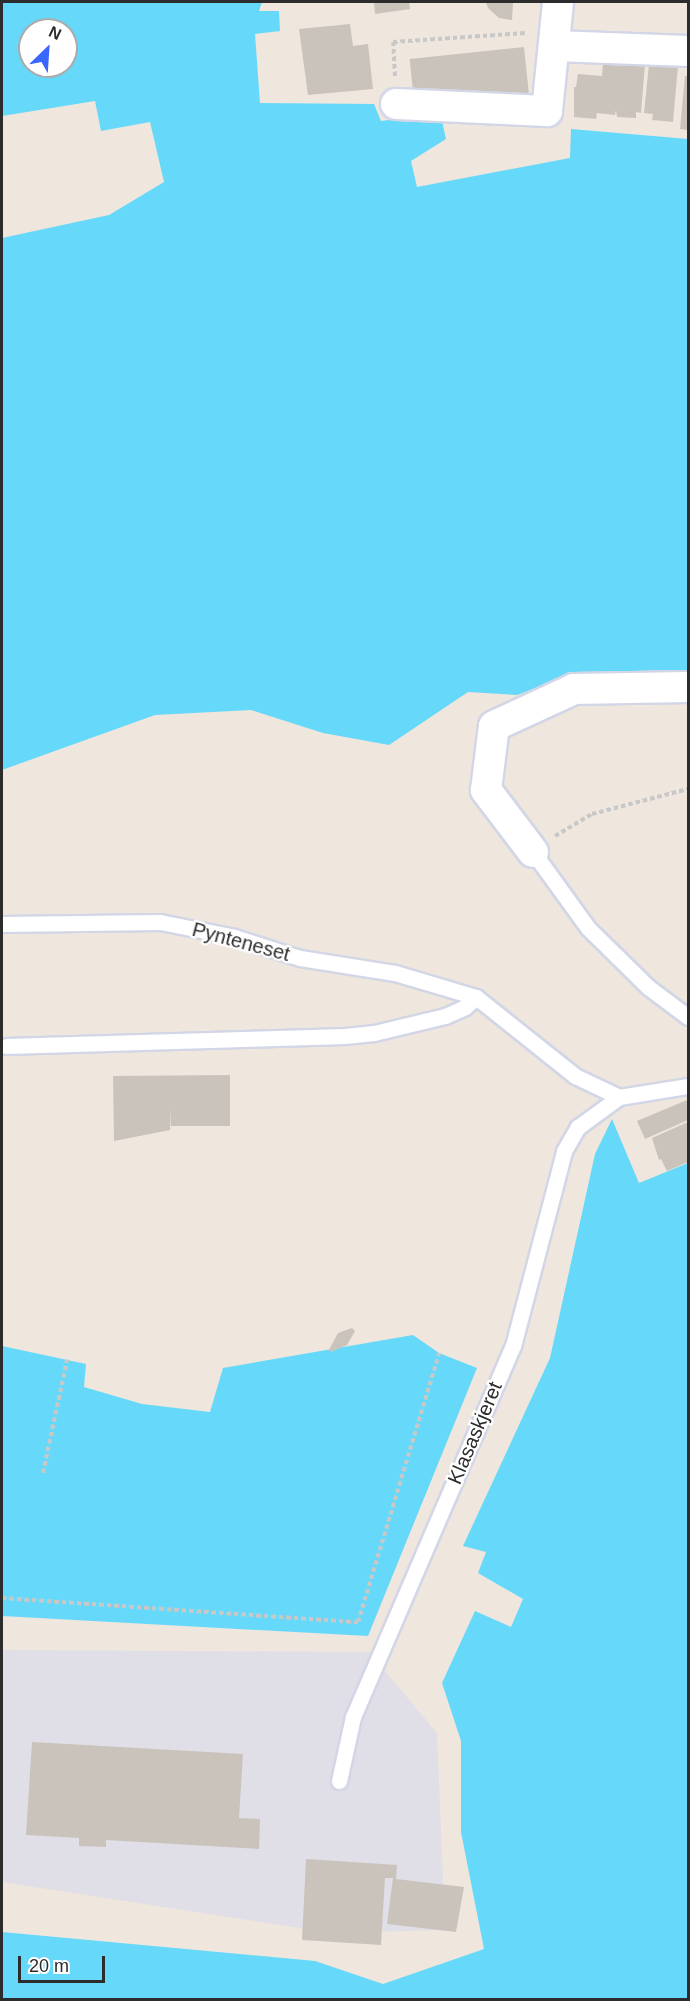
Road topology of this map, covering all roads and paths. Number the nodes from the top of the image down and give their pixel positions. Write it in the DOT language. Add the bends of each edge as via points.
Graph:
graph roads {
  1 [pos="558,2"];
  2 [pos="556,40"];
  3 [pos="688,51"];
  4 [pos="396,104"];
  5 [pos="688,687"];
  6 [pos="688,789"];
  7 [pos="533,852"];
  8 [pos="2,924"];
  9 [pos="476,997"];
  10 [pos="688,1017"];
  11 [pos="6,1046"];
  12 [pos="688,1086"];
  13 [pos="619,1097"];
  14 [pos="439,1353"];
  15 [pos="67,1360"];
  16 [pos="43,1473"];
  17 [pos="2,1598"];
  18 [pos="339,1781"];
  1 -- 2 [label="street"];
  2 -- 3 [label="street"];
  2 -- 4 [label="street" via="547,111"];
  2 -- 4 [label="path" via="523,33 393,42"];
  5 -- 7 [label="street" via="574,689 494,726 486,790"];
  6 -- 7 [label="path" via="592,814 567,826"];
  7 -- 10 [label="lane" via="588,928 648,987"];
  8 -- 9 [label="lane, Pynteneset" via="160,922 231,936 300,958 395,973"];
  9 -- 11 [label="lane" via="445,1016 374,1033"];
  9 -- 13 [label="lane, Pynteneset" via="575,1076"];
  12 -- 13 [label="lane"];
  13 -- 18 [label="lane, Klasaskjeret" via="578,1127 564,1151 513,1346 353,1717"];
  14 -- 17 [label="path" via="358,1622"];
  15 -- 16 [label="path"];
}
